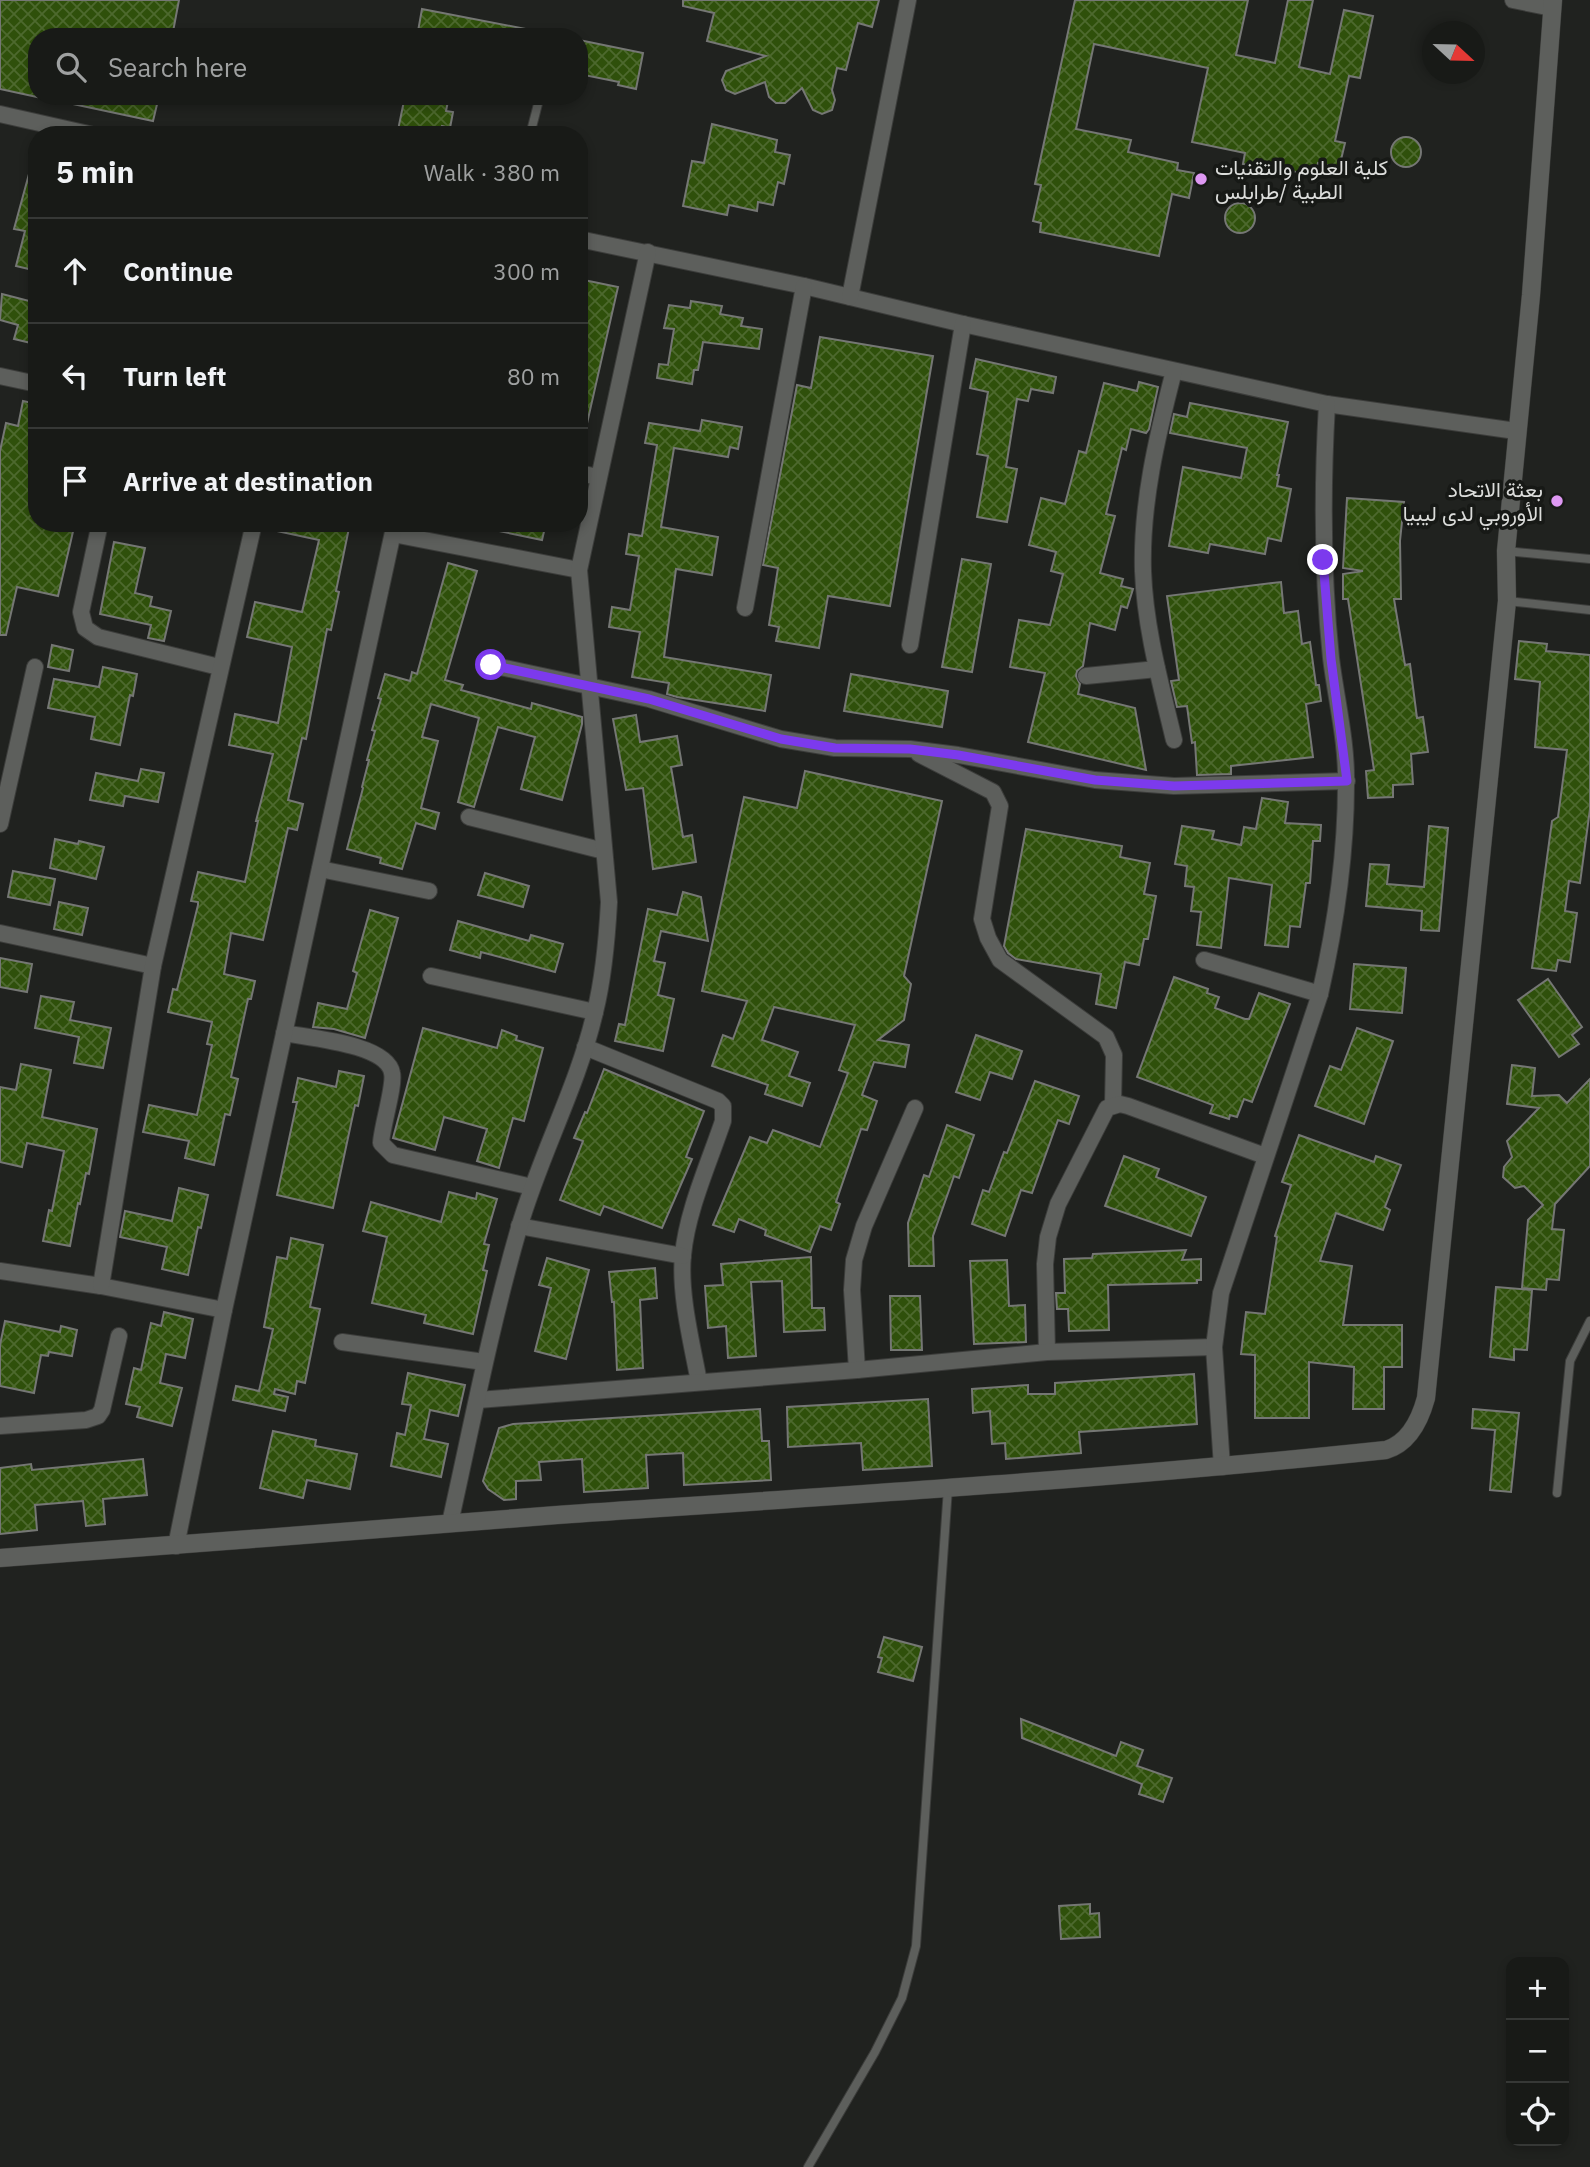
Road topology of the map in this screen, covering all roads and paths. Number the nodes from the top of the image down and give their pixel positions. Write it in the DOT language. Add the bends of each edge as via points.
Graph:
graph roads {
  1 [pos="908,0"];
  2 [pos="1513,0"];
  3 [pos="1552,4"];
  4 [pos="538,105"];
  5 [pos="0,114"];
  6 [pos="53,126"];
  7 [pos="532,126"];
  8 [pos="588,241"];
  9 [pos="648,252"];
  10 [pos="804,286"];
  11 [pos="850,297"];
  12 [pos="963,324"];
  13 [pos="1174,371"];
  14 [pos="0,377"];
  15 [pos="28,382"];
  16 [pos="1327,404"];
  17 [pos="1516,431"];
  18 [pos="588,475"];
  19 [pos="598,477"];
  20 [pos="588,526"];
  21 [pos="98,532"];
  22 [pos="252,532"];
  23 [pos="393,532"];
  24 [pos="408,532"];
  25 [pos="587,532"];
  26 [pos="1506,551"];
  27 [pos="1590,559"];
  28 [pos="579,570"];
  29 [pos="1507,601"];
  30 [pos="745,608"];
  31 [pos="1590,610"];
  32 [pos="911,645"];
  33 [pos="491,665"];
  34 [pos="34,667"];
  35 [pos="219,667"];
  36 [pos="1157,669"];
  37 [pos="1086,676"];
  38 [pos="590,686"];
  39 [pos="1174,740"];
  40 [pos="910,749"];
  41 [pos="1347,781"];
  42 [pos="469,817"];
  43 [pos="0,824"];
  44 [pos="604,851"];
  45 [pos="320,869"];
  46 [pos="429,891"];
  47 [pos="0,933"];
  48 [pos="1204,960"];
  49 [pos="153,966"];
  50 [pos="431,976"];
  51 [pos="1320,994"];
  52 [pos="595,1012"];
  53 [pos="284,1033"];
  54 [pos="585,1047"];
  55 [pos="1113,1105"];
  56 [pos="915,1108"];
  57 [pos="1265,1156"];
  58 [pos="533,1187"];
  59 [pos="519,1226"];
  60 [pos="683,1256"];
  61 [pos="0,1271"];
  62 [pos="101,1286"];
  63 [pos="224,1310"];
  64 [pos="1590,1321"];
  65 [pos="119,1336"];
  66 [pos="342,1342"];
  67 [pos="1214,1347"];
  68 [pos="1047,1352"];
  69 [pos="484,1362"];
  70 [pos="857,1370"];
  71 [pos="699,1382"];
  72 [pos="478,1401"];
  73 [pos="0,1426"];
  74 [pos="1222,1467"];
  75 [pos="948,1488"];
  76 [pos="1557,1493"];
  77 [pos="450,1523"];
  78 [pos="176,1546"];
  79 [pos="0,1558"];
  80 [pos="808,2167"];
  1 -- 11 [label="street"];
  2 -- 3 [label="street"];
  3 -- 17 [label="street" via="1531,295"];
  4 -- 7 [label="lane"];
  5 -- 6 [label="street"];
  8 -- 9 [label="street"];
  9 -- 10 [label="street"];
  9 -- 19 [label="street"];
  10 -- 11 [label="street"];
  10 -- 30 [label="street"];
  11 -- 12 [label="street"];
  12 -- 13 [label="street"];
  12 -- 32 [label="street"];
  13 -- 16 [label="street"];
  13 -- 36 [label="street" via="1157,433 1143,571"];
  14 -- 15 [label="street"];
  16 -- 17 [label="street"];
  16 -- 41 [label="street" via="1323,560"];
  17 -- 26 [label="street"];
  18 -- 19 [label="street"];
  19 -- 20 [label="street"];
  21 -- 35 [label="street" via="81,612 85,628 98,637"];
  22 -- 35 [label="street"];
  23 -- 45 [label="street"];
  24 -- 28 [label="street"];
  25 -- 28 [label="street"];
  26 -- 27 [label="lane"];
  26 -- 29 [label="street"];
  28 -- 38 [label="street"];
  29 -- 31 [label="lane"];
  29 -- 74 [label="street" via="1422,1414 1409,1435 1386,1450"];
  33 -- 38 [label="street"];
  34 -- 43 [label="street"];
  35 -- 49 [label="street"];
  36 -- 37 [label="street"];
  36 -- 39 [label="street"];
  38 -- 40 [label="street" via="781,739 835,748"];
  38 -- 44 [label="street"];
  40 -- 41 [label="street" via="1095,780 1174,786"];
  40 -- 55 [label="street" via="993,792 1000,806 982,919 988,938 1000,960 1106,1037 1114,1055"];
  41 -- 51 [label="street" via="1342,870"];
  42 -- 44 [label="street"];
  44 -- 52 [label="street" via="609,902 606,954"];
  45 -- 46 [label="street"];
  45 -- 53 [label="street"];
  47 -- 49 [label="street"];
  48 -- 51 [label="street"];
  49 -- 62 [label="street"];
  50 -- 52 [label="street"];
  51 -- 57 [label="street"];
  52 -- 54 [label="street"];
  53 -- 58 [label="street" via="362,1048 385,1059 393,1074 381,1143 393,1155"];
  53 -- 63 [label="street"];
  54 -- 58 [label="street"];
  54 -- 60 [label="street" via="723,1106 723,1121"];
  55 -- 57 [label="street"];
  55 -- 68 [label="street" via="1102,1115 1076,1166 1048,1237"];
  56 -- 70 [label="street" via="863,1226 854,1260"];
  57 -- 67 [label="street" via="1221,1293"];
  58 -- 59 [label="street"];
  59 -- 60 [label="street"];
  59 -- 69 [label="street"];
  60 -- 71 [label="street"];
  61 -- 62 [label="street"];
  62 -- 63 [label="street"];
  63 -- 78 [label="street"];
  64 -- 76 [label="lane" via="1570,1361"];
  65 -- 73 [label="street" via="98,1416"];
  66 -- 69 [label="street"];
  67 -- 68 [label="street"];
  67 -- 74 [label="street"];
  68 -- 70 [label="street"];
  69 -- 72 [label="street"];
  70 -- 71 [label="street"];
  71 -- 72 [label="street"];
  72 -- 77 [label="street"];
  74 -- 75 [label="street"];
  75 -- 77 [label="street"];
  75 -- 80 [label="lane" via="916,1946 902,1998"];
  77 -- 78 [label="street"];
  78 -- 79 [label="street"];
}
